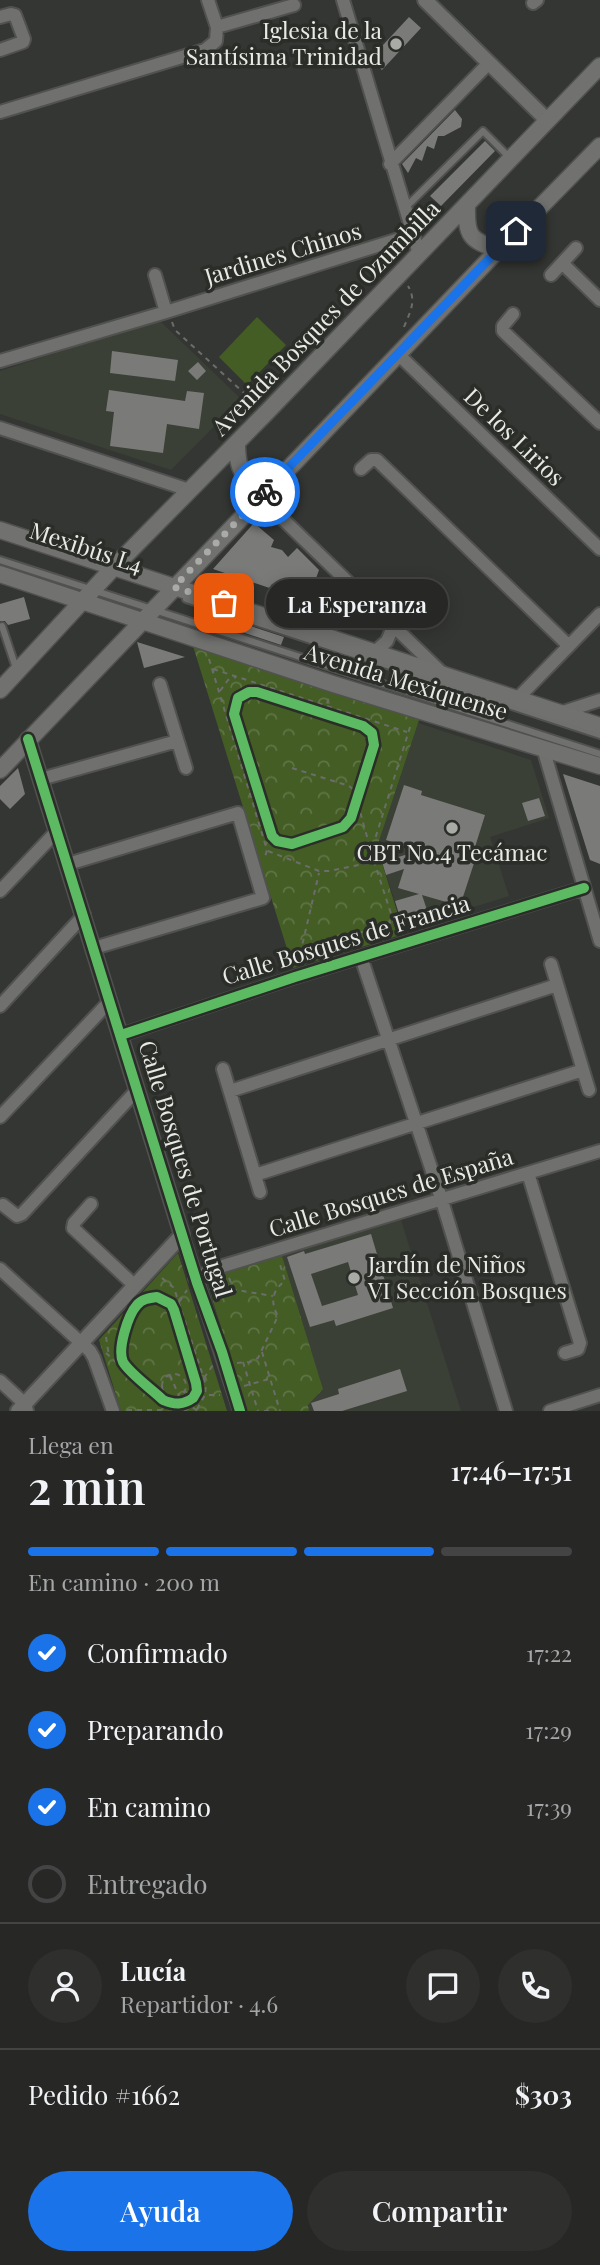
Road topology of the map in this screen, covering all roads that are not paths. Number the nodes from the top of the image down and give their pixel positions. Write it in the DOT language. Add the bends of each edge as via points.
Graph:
graph roads {
  1 [pos="208,0"];
  2 [pos="343,0"];
  3 [pos="425,0"];
  4 [pos="294,5"];
  5 [pos="0,18"];
  6 [pos="217,27"];
  7 [pos="0,50"];
  8 [pos="488,63"];
  9 [pos="600,65"];
  10 [pos="0,112"];
  11 [pos="547,120"];
  12 [pos="600,146"];
  13 [pos="511,159"];
  14 [pos="390,164"];
  15 [pos="467,205"];
  16 [pos="404,209"];
  17 [pos="412,235"];
  18 [pos="499,248"];
  19 [pos="576,248"];
  20 [pos="419,254"];
  21 [pos="562,263"];
  22 [pos="155,275"];
  23 [pos="551,275"];
  24 [pos="600,300"];
  25 [pos="166,312"];
  26 [pos="513,314"];
  27 [pos="398,354"];
  28 [pos="0,361"];
  29 [pos="600,424"];
  30 [pos="0,428"];
  31 [pos="237,443"];
  32 [pos="361,470"];
  33 [pos="276,481"];
  34 [pos="190,490"];
  35 [pos="260,497"];
  36 [pos="0,530"];
  37 [pos="0,538"];
  38 [pos="600,549"];
  39 [pos="0,560"];
  40 [pos="111,570"];
  41 [pos="0,573"];
  42 [pos="171,590"];
  43 [pos="88,595"];
  44 [pos="600,614"];
  45 [pos="148,615"];
  46 [pos="2,626"];
  47 [pos="394,627"];
  48 [pos="569,646"];
  49 [pos="375,652"];
  50 [pos="17,672"];
  51 [pos="443,674"];
  52 [pos="160,684"];
  53 [pos="0,690"];
  54 [pos="517,699"];
  55 [pos="600,701"];
  56 [pos="560,713"];
  57 [pos="600,726"];
  58 [pos="600,735"];
  59 [pos="29,739"];
  60 [pos="177,741"];
  61 [pos="543,748"];
  62 [pos="600,754"];
  63 [pos="600,766"];
  64 [pos="186,768"];
  65 [pos="0,770"];
  66 [pos="41,779"];
  67 [pos="57,831"];
  68 [pos="68,864"];
  69 [pos="584,888"];
  70 [pos="0,891"];
  71 [pos="84,915"];
  72 [pos="600,941"];
  73 [pos="94,948"];
  74 [pos="361,957"];
  75 [pos="551,964"];
  76 [pos="557,985"];
  77 [pos="110,1001"];
  78 [pos="0,1006"];
  79 [pos="121,1035"];
  80 [pos="387,1039"];
  81 [pos="223,1069"];
  82 [pos="583,1070"];
  83 [pos="137,1090"];
  84 [pos="589,1090"];
  85 [pos="230,1091"];
  86 [pos="0,1117"];
  87 [pos="416,1122"];
  88 [pos="600,1151"];
  89 [pos="528,1174"];
  90 [pos="256,1175"];
  91 [pos="260,1192"];
  92 [pos="442,1200"];
  93 [pos="91,1204"];
  94 [pos="3,1205"];
  95 [pos="182,1235"];
  96 [pos="0,1269"];
  97 [pos="196,1280"];
  98 [pos="134,1285"];
  99 [pos="84,1339"];
  100 [pos="565,1353"];
  101 [pos="0,1381"];
  102 [pos="600,1395"];
  103 [pos="24,1409"];
  104 [pos="113,1411"];
  105 [pos="240,1411"];
  106 [pos="506,1411"];
  107 [pos="550,1411"];
  1 -- 6 [label="street"];
  2 -- 14 [label="street"];
  3 -- 8 [label="street"];
  4 -- 6 [label="street"];
  5 -- 7 [label="street" via="15,15 24,39"];
  6 -- 10 [label="street" via="216,41 205,50"];
  8 -- 11 [label="street"];
  8 -- 14 [label="street"];
  9 -- 11 [label="main road, Avenida Bosques de Ozumbilla"];
  11 -- 13 [label="main road, Avenida Bosques de Ozumbilla"];
  12 -- 18 [label="main road"];
  13 -- 15 [label="main road, Avenida Bosques de Ozumbilla"];
  13 -- 16 [label="lane" via="483,131"];
  14 -- 16 [label="street"];
  15 -- 18 [label="main road" via="466,227 471,237"];
  15 -- 20 [label="main road, Avenida Bosques de Ozumbilla"];
  16 -- 17 [label="street"];
  17 -- 20 [label="street"];
  17 -- 25 [label="street, Jardines Chinos"];
  18 -- 27 [label="main road"];
  19 -- 21 [label="street"];
  20 -- 31 [label="main road, Avenida Bosques de Ozumbilla"];
  21 -- 23 [label="street"];
  21 -- 24 [label="street"];
  22 -- 25 [label="street"];
  25 -- 28 [label="street, Jardines Chinos"];
  26 -- 29 [label="street" via="503,331"];
  27 -- 33 [label="main road"];
  27 -- 38 [label="street, De los Lirios"];
  30 -- 34 [label="street"];
  31 -- 33 [label="main road" via="237,461 244,474 263,483"];
  31 -- 34 [label="main road, Avenida Bosques de Ozumbilla"];
  32 -- 48 [label="street" via="377,460"];
  33 -- 35 [label="main road"];
  34 -- 40 [label="main road, Avenida Bosques de Ozumbilla"];
  35 -- 42 [label="main road"];
  35 -- 47 [label="street"];
  36 -- 40 [label="main road, Avenida Mexiquense"];
  37 -- 40 [label="lane, Mexibús L4"];
  39 -- 43 [label="lane, Mexibús L4"];
  40 -- 42 [label="main road, Avenida Mexiquense"];
  40 -- 43 [label="main road, Avenida Bosques de Ozumbilla"];
  41 -- 43 [label="main road, Avenida Mexiquense"];
  42 -- 45 [label="main road"];
  42 -- 49 [label="main road, Avenida Mexiquense"];
  42 -- 58 [label="lane, Mexibús L4"];
  43 -- 45 [label="main road, Avenida Mexiquense"];
  43 -- 50 [label="main road, Avenida Bosques de Ozumbilla"];
  44 -- 48 [label="street"];
  45 -- 59 [label="main road"];
  45 -- 61 [label="main road, Avenida Mexiquense" via="204,642"];
  45 -- 62 [label="lane, Mexibús L4"];
  46 -- 50 [label="lane"];
  47 -- 49 [label="street"];
  47 -- 51 [label="street"];
  48 -- 54 [label="street"];
  49 -- 51 [label="main road, Avenida Mexiquense"];
  50 -- 53 [label="main road, Avenida Bosques de Ozumbilla"];
  51 -- 54 [label="main road, Avenida Mexiquense"];
  52 -- 60 [label="street"];
  54 -- 56 [label="main road, Avenida Mexiquense"];
  55 -- 56 [label="street"];
  56 -- 57 [label="main road, Avenida Mexiquense"];
  59 -- 65 [label="main road"];
  59 -- 66 [label="street, Calle Bosques de Portugal"];
  60 -- 64 [label="street"];
  60 -- 66 [label="street"];
  61 -- 63 [label="main road, Avenida Mexiquense"];
  61 -- 69 [label="street"];
  66 -- 67 [label="street, Calle Bosques de Portugal"];
  67 -- 68 [label="street, Calle Bosques de Portugal"];
  67 -- 70 [label="street"];
  68 -- 71 [label="street, Calle Bosques de Portugal"];
  68 -- 73 [label="street" via="238,813 263,898"];
  69 -- 72 [label="street"];
  69 -- 74 [label="street, Calle Bosques de Francia"];
  71 -- 73 [label="street, Calle Bosques de Portugal"];
  71 -- 78 [label="street"];
  73 -- 77 [label="street, Calle Bosques de Portugal"];
  74 -- 79 [label="street, Calle Bosques de Francia"];
  74 -- 80 [label="street"];
  75 -- 76 [label="street"];
  76 -- 80 [label="street"];
  76 -- 82 [label="street"];
  77 -- 79 [label="street, Calle Bosques de Portugal"];
  77 -- 86 [label="street"];
  79 -- 83 [label="street, Calle Bosques de Portugal"];
  80 -- 85 [label="street"];
  80 -- 87 [label="street"];
  81 -- 85 [label="street"];
  82 -- 84 [label="street"];
  82 -- 87 [label="street"];
  83 -- 94 [label="street" via="22,1214 17,1216"];
  83 -- 95 [label="street, Calle Bosques de Portugal"];
  85 -- 90 [label="street"];
  87 -- 90 [label="street"];
  87 -- 92 [label="street"];
  88 -- 89 [label="street, Calle Bosques de España"];
  89 -- 92 [label="street, Calle Bosques de España"];
  89 -- 100 [label="street" via="580,1343 578,1349"];
  90 -- 91 [label="street"];
  92 -- 97 [label="street, Calle Bosques de España" via="276,1250"];
  92 -- 106 [label="street"];
  93 -- 98 [label="street" via="73,1228"];
  95 -- 97 [label="street, Calle Bosques de Portugal"];
  95 -- 98 [label="street"];
  96 -- 99 [label="street"];
  97 -- 105 [label="street, Calle Bosques de Portugal"];
  98 -- 99 [label="street"];
  99 -- 103 [label="street"];
  99 -- 104 [label="street"];
  101 -- 103 [label="street"];
  102 -- 107 [label="street"];
}
